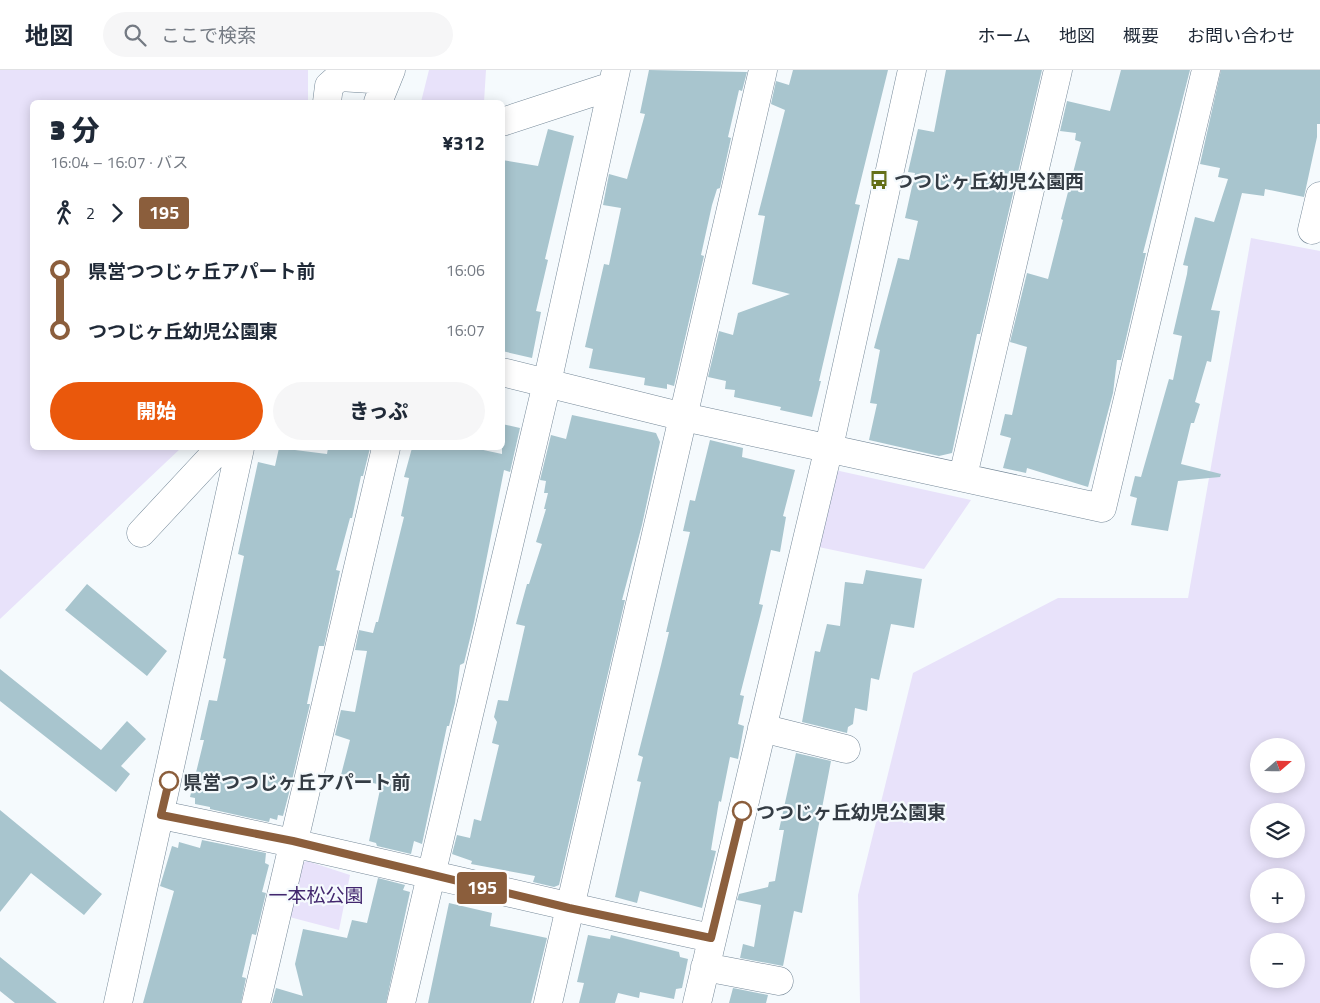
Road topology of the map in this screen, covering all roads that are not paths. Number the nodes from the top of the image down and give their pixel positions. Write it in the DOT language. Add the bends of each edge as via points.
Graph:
graph roads {
  1 [pos="763,70"];
  2 [pos="912,70"];
  3 [pos="1058,70"];
  4 [pos="1206,70"];
  5 [pos="614,78"];
  6 [pos="385,84"];
  7 [pos="327,100"];
  8 [pos="505,121"];
  9 [pos="1320,196"];
  10 [pos="1312,230"];
  11 [pos="505,373"];
  12 [pos="547,383"];
  13 [pos="684,417"];
  14 [pos="829,447"];
  15 [pos="218,450"];
  16 [pos="240,450"];
  17 [pos="386,450"];
  18 [pos="963,476"];
  19 [pos="140,533"];
  20 [pos="762,728"];
  21 [pos="846,749"];
  22 [pos="161,815"];
  23 [pos="293,841"];
  24 [pos="432,876"];
  25 [pos="569,908"];
  26 [pos="711,938"];
  27 [pos="705,967"];
  28 [pos="778,981"];
  29 [pos="118,1003"];
  30 [pos="256,1003"];
  31 [pos="401,1003"];
  32 [pos="548,1003"];
  33 [pos="697,1003"];
  1 -- 13 [label="street"];
  2 -- 14 [label="street"];
  3 -- 18 [label="street"];
  4 -- 18 [label="street" via="1102,508"];
  5 -- 8 [label="street"];
  5 -- 12 [label="street"];
  6 -- 7 [label="street" via="340,77 330,86"];
  9 -- 10 [label="street"];
  11 -- 12 [label="street"];
  12 -- 13 [label="street"];
  12 -- 24 [label="street"];
  13 -- 14 [label="street"];
  13 -- 25 [label="street"];
  14 -- 18 [label="street"];
  14 -- 20 [label="street"];
  15 -- 19 [label="street"];
  16 -- 22 [label="street"];
  17 -- 23 [label="street"];
  20 -- 21 [label="street"];
  20 -- 26 [label="street"];
  22 -- 23 [label="street"];
  22 -- 29 [label="street"];
  23 -- 24 [label="street"];
  23 -- 30 [label="street"];
  24 -- 25 [label="street"];
  24 -- 31 [label="street"];
  25 -- 26 [label="street"];
  25 -- 32 [label="street"];
  26 -- 27 [label="street"];
  27 -- 28 [label="street"];
  27 -- 33 [label="street"];
}
